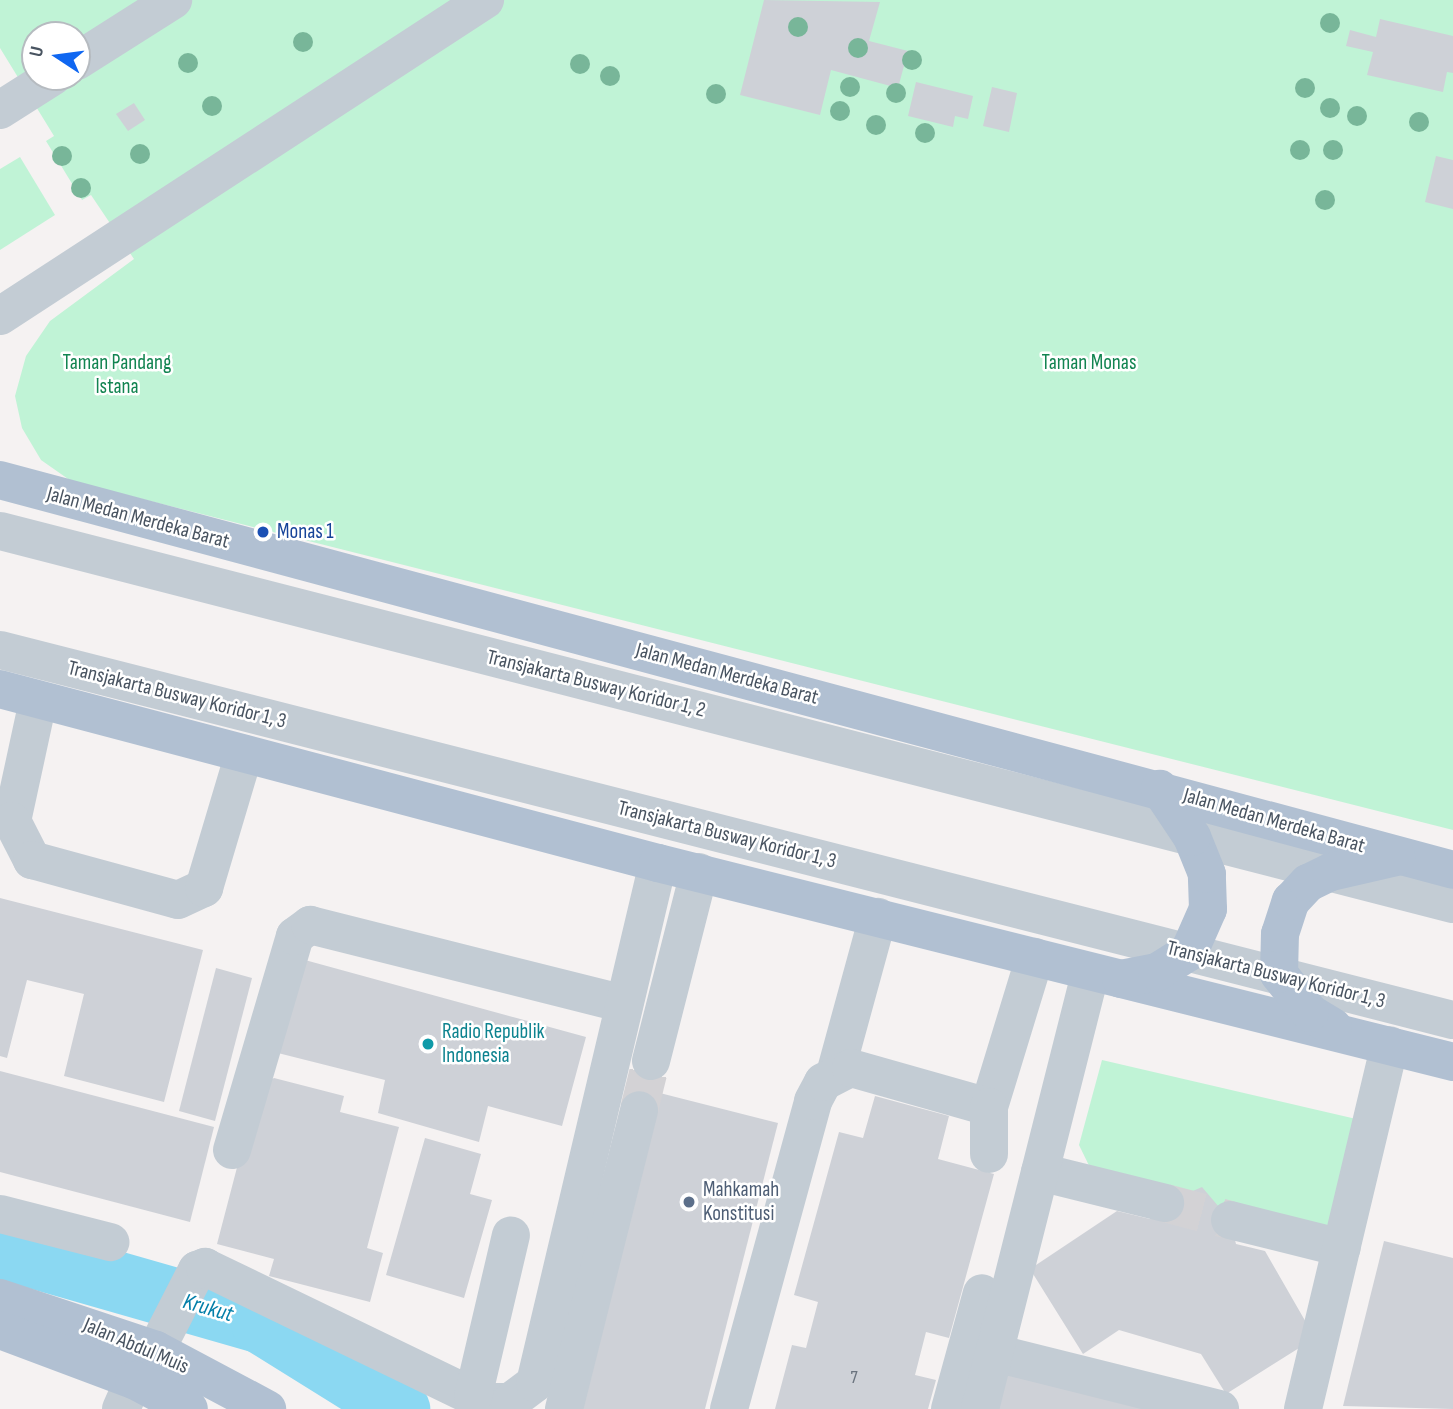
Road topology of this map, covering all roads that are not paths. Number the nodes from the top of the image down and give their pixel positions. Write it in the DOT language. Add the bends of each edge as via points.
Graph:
graph roads {
  1 [pos="173,0"];
  2 [pos="485,0"];
  3 [pos="91,52"];
  4 [pos="30,91"];
  5 [pos="0,110"];
  6 [pos="0,316"];
  7 [pos="0,480"];
  8 [pos="0,531"];
  9 [pos="0,650"];
  10 [pos="0,690"];
  11 [pos="38,701"];
  12 [pos="244,754"];
  13 [pos="1160,789"];
  14 [pos="1192,837"];
  15 [pos="1400,856"];
  16 [pos="658,863"];
  17 [pos="1453,870"];
  18 [pos="699,872"];
  19 [pos="1331,872"];
  20 [pos="1453,904"];
  21 [pos="878,917"];
  22 [pos="1189,952"];
  23 [pos="1035,957"];
  24 [pos="1279,974"];
  25 [pos="1105,976"];
  26 [pos="624,1004"];
  27 [pos="1453,1020"];
  28 [pos="1350,1037"];
  29 [pos="1390,1045"];
  30 [pos="651,1061"];
  31 [pos="1453,1062"];
  32 [pos="835,1074"];
  33 [pos="989,1107"];
  34 [pos="639,1110"];
  35 [pos="232,1150"];
  36 [pos="989,1154"];
  37 [pos="1041,1172"];
  38 [pos="1166,1203"];
  39 [pos="0,1214"];
  40 [pos="1230,1220"];
  41 [pos="511,1235"];
  42 [pos="110,1242"];
  43 [pos="1342,1248"];
  44 [pos="982,1293"];
  45 [pos="0,1298"];
  46 [pos="0,1330"];
  47 [pos="162,1339"];
  48 [pos="995,1353"];
  49 [pos="127,1395"];
  50 [pos="473,1397"];
  51 [pos="189,1409"];
  52 [pos="267,1409"];
  53 [pos="564,1409"];
  54 [pos="729,1409"];
  55 [pos="950,1409"];
  56 [pos="981,1409"];
  57 [pos="1220,1409"];
  58 [pos="1303,1409"];
  1 -- 3 [label="street"];
  2 -- 6 [label="street"];
  4 -- 5 [label="street"];
  7 -- 13 [label="main road, Jalan Medan Merdeka Barat"];
  8 -- 14 [label="street, Transjakarta Busway Koridor 1, 2"];
  9 -- 22 [label="street, Transjakarta Busway Koridor 1, 3"];
  10 -- 11 [label="main road"];
  11 -- 12 [label="main road"];
  11 -- 12 [label="street" via="12,821 32,860 177,900 204,888"];
  12 -- 16 [label="main road"];
  13 -- 14 [label="main road"];
  13 -- 15 [label="main road, Jalan Medan Merdeka Barat"];
  14 -- 19 [label="street, Transjakarta Busway Koridor 1, 2"];
  14 -- 22 [label="main road" via="1207,874 1208,909"];
  15 -- 17 [label="main road, Jalan Medan Merdeka Barat"];
  15 -- 19 [label="main road"];
  16 -- 18 [label="main road"];
  16 -- 26 [label="street"];
  18 -- 21 [label="main road"];
  18 -- 30 [label="street"];
  19 -- 20 [label="street, Transjakarta Busway Koridor 1, 2"];
  19 -- 24 [label="main road" via="1308,883 1291,901 1280,934"];
  21 -- 23 [label="main road"];
  21 -- 32 [label="street"];
  22 -- 24 [label="street, Transjakarta Busway Koridor 1, 3"];
  22 -- 25 [label="main road" via="1157,972"];
  23 -- 25 [label="main road"];
  23 -- 33 [label="street"];
  24 -- 27 [label="street, Transjakarta Busway Koridor 1, 3"];
  24 -- 28 [label="main road" via="1310,1013"];
  25 -- 28 [label="main road"];
  25 -- 37 [label="street"];
  26 -- 35 [label="street" via="310,925 295,936"];
  26 -- 50 [label="street" via="535,1383 510,1402"];
  28 -- 29 [label="main road"];
  29 -- 31 [label="main road"];
  29 -- 43 [label="street"];
  32 -- 33 [label="street" via="852,1068"];
  32 -- 54 [label="street" via="813,1101"];
  33 -- 36 [label="street"];
  34 -- 53 [label="street"];
  37 -- 38 [label="street"];
  37 -- 48 [label="street"];
  39 -- 42 [label="street"];
  40 -- 43 [label="street"];
  41 -- 50 [label="street"];
  43 -- 58 [label="street"];
  44 -- 55 [label="street"];
  45 -- 47 [label="main road, Jalan Abdul Muis"];
  46 -- 49 [label="main road, Jalan Abdul Muis"];
  47 -- 50 [label="street" via="197,1270 213,1268"];
  47 -- 52 [label="main road, Jalan Abdul Muis"];
  48 -- 56 [label="street"];
  48 -- 57 [label="street"];
  49 -- 51 [label="main road, Jalan Abdul Muis"];
}
